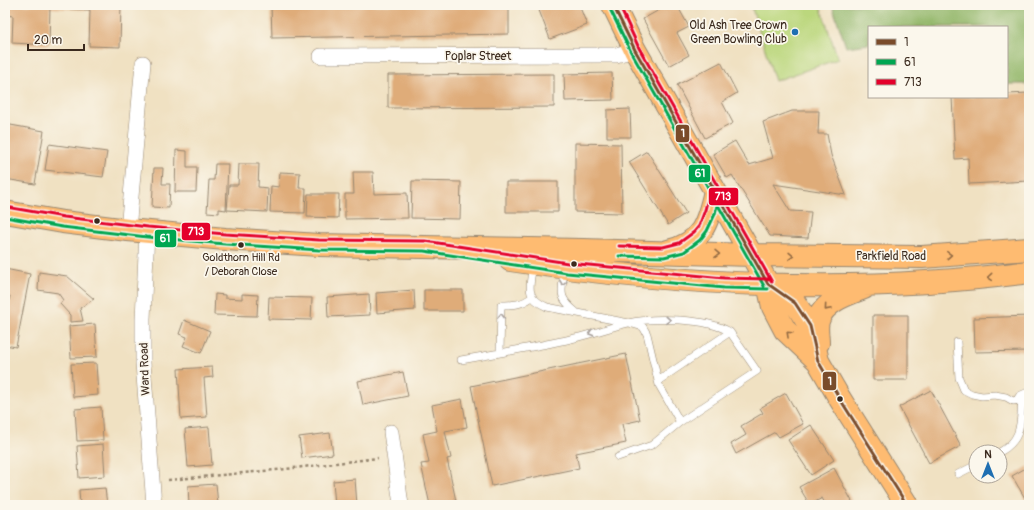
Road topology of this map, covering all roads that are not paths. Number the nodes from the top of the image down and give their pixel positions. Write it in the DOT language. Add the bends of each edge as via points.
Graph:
graph roads {
  1 [pos="613,5"];
  2 [pos="635,50"];
  3 [pos="321,56"];
  4 [pos="143,63"];
  5 [pos="715,191"];
  6 [pos="5,212"];
  7 [pos="137,231"];
  8 [pos="424,246"];
  9 [pos="508,248"];
  10 [pos="1029,249"];
  11 [pos="664,252"];
  12 [pos="752,255"];
  13 [pos="534,263"];
  14 [pos="564,268"];
  15 [pos="1029,272"];
  16 [pos="768,284"];
  17 [pos="873,284"];
  18 [pos="532,297"];
  19 [pos="577,313"];
  20 [pos="629,323"];
  21 [pos="730,332"];
  22 [pos="957,342"];
  23 [pos="500,353"];
  24 [pos="460,360"];
  25 [pos="818,361"];
  26 [pos="658,380"];
  27 [pos="1025,397"];
  28 [pos="680,422"];
  29 [pos="391,432"];
  30 [pos="1008,446"];
  31 [pos="618,457"];
  32 [pos="968,469"];
  33 [pos="958,474"];
  34 [pos="154,505"];
  35 [pos="401,505"];
  36 [pos="907,505"];
  1 -- 2 [label="main road"];
  2 -- 3 [label="street, Poplar Street" via="616,55"];
  2 -- 5 [label="main road"];
  4 -- 7 [label="street, Ward Road"];
  5 -- 11 [label="main road" via="707,222 697,236 681,248"];
  5 -- 12 [label="main road"];
  6 -- 7 [label="main road"];
  7 -- 8 [label="main road" via="319,245"];
  7 -- 34 [label="street, Ward Road" via="143,363"];
  8 -- 9 [label="main road, Parkfield Road"];
  8 -- 13 [label="main road"];
  9 -- 11 [label="main road, Parkfield Road"];
  9 -- 14 [label="lane" via="518,255 557,257 561,259"];
  12 -- 10 [label="main road, Parkfield Road, one-way" via="922,257"];
  11 -- 12 [label="main road, Parkfield Road, one-way"];
  12 -- 16 [label="main road"];
  13 -- 14 [label="main road"];
  13 -- 18 [label="lane" via="530,290"];
  14 -- 16 [label="main road" via="724,283"];
  14 -- 19 [label="lane, one-way" via="562,296"];
  15 -- 17 [label="main road, one-way" via="957,280"];
  16 -- 17 [label="main road"];
  16 -- 25 [label="main road" via="794,302 810,326"];
  17 -- 25 [label="main road, one-way" via="829,304 818,321"];
  18 -- 19 [label="lane" via="537,303 547,307"];
  23 -- 18 [label="lane, one-way" via="501,305 526,302"];
  19 -- 20 [label="lane"];
  20 -- 21 [label="lane, one-way" via="662,320 703,323"];
  20 -- 23 [label="lane, one-way" via="576,338"];
  20 -- 26 [label="lane" via="643,327 647,334"];
  21 -- 26 [label="lane"];
  21 -- 28 [label="lane" via="757,371"];
  22 -- 27 [label="lane" via="959,378 964,390 982,396 1006,397 1013,401"];
  23 -- 24 [label="lane"];
  25 -- 36 [label="main road"];
  26 -- 28 [label="lane"];
  27 -- 30 [label="lane" via="1020,427 1016,438"];
  28 -- 31 [label="lane" via="652,445"];
  29 -- 35 [label="street"];
  32 -- 33 [label="lane"];
}
